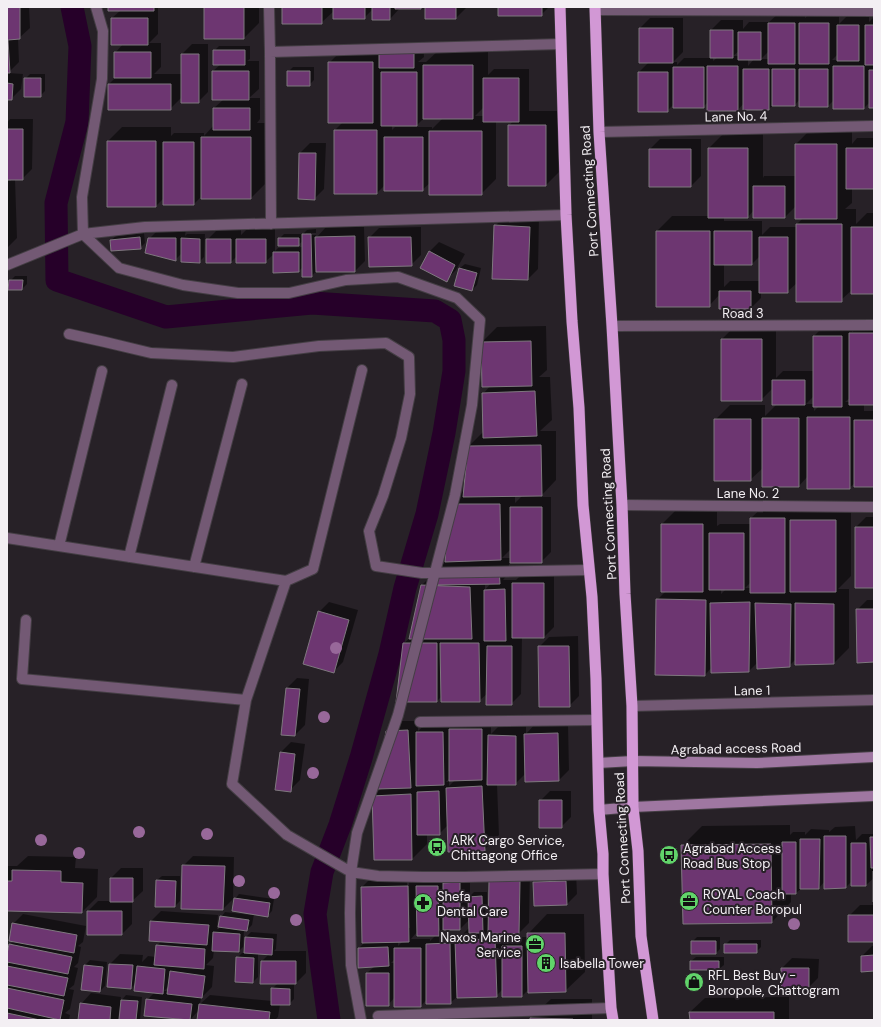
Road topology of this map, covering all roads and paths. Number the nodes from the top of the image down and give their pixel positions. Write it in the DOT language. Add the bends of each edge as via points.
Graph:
graph roads {
  1 [pos="96,7"];
  2 [pos="269,7"];
  3 [pos="560,7"];
  4 [pos="595,8"];
  5 [pos="874,11"];
  6 [pos="561,44"];
  7 [pos="270,52"];
  8 [pos="874,126"];
  9 [pos="599,132"];
  10 [pos="566,215"];
  11 [pos="271,224"];
  12 [pos="83,234"];
  13 [pos="7,265"];
  14 [pos="874,325"];
  15 [pos="612,326"];
  16 [pos="70,334"];
  17 [pos="362,370"];
  18 [pos="102,371"];
  19 [pos="242,384"];
  20 [pos="172,385"];
  21 [pos="622,505"];
  22 [pos="874,507"];
  23 [pos="7,538"];
  24 [pos="59,546"];
  25 [pos="129,557"];
  26 [pos="194,567"];
  27 [pos="589,570"];
  28 [pos="286,582"];
  29 [pos="26,620"];
  30 [pos="246,700"];
  31 [pos="874,700"];
  32 [pos="632,706"];
  33 [pos="597,720"];
  34 [pos="420,722"];
  35 [pos="874,757"];
  36 [pos="632,761"];
  37 [pos="598,763"];
  38 [pos="874,796"];
  39 [pos="633,807"];
  40 [pos="600,810"];
  41 [pos="351,872"];
  42 [pos="603,874"];
  43 [pos="611,1008"];
  44 [pos="378,1016"];
  45 [pos="361,1020"];
  46 [pos="613,1020"];
  47 [pos="653,1020"];
  1 -- 12 [label="street" via="103,31 102,79 82,197"];
  2 -- 7 [label="street"];
  3 -- 6 [label="highway, Port Connecting Road"];
  4 -- 5 [label="street"];
  4 -- 9 [label="highway, Port Connecting Road"];
  6 -- 7 [label="street"];
  6 -- 10 [label="highway, Port Connecting Road"];
  7 -- 11 [label="street"];
  8 -- 9 [label="street, Lane No. 4"];
  9 -- 15 [label="highway, Port Connecting Road"];
  10 -- 11 [label="street"];
  10 -- 27 [label="highway, Port Connecting Road"];
  11 -- 12 [label="street" via="145,227"];
  12 -- 13 [label="street"];
  12 -- 41 [label="street" via="119,268 183,285 238,293 289,293 346,280 398,277 457,298 480,320 472,405 455,494 398,716 357,833"];
  14 -- 15 [label="street, Road 3"];
  15 -- 21 [label="highway, Port Connecting Road"];
  16 -- 27 [label="street" via="151,353 233,357 319,346 386,343 409,357 410,394 401,438 369,531 376,566 422,573"];
  17 -- 28 [label="street" via="313,569"];
  18 -- 24 [label="street"];
  19 -- 26 [label="street"];
  20 -- 25 [label="street"];
  21 -- 22 [label="street, Lane No. 2"];
  21 -- 32 [label="highway, Port Connecting Road"];
  23 -- 24 [label="street"];
  24 -- 25 [label="street"];
  25 -- 26 [label="street"];
  26 -- 28 [label="street"];
  27 -- 33 [label="highway, Port Connecting Road"];
  28 -- 30 [label="street"];
  29 -- 30 [label="street" via="22,678"];
  30 -- 41 [label="street" via="232,784 287,835"];
  31 -- 32 [label="street, Lane 1"];
  32 -- 36 [label="highway, Port Connecting Road"];
  33 -- 34 [label="street"];
  33 -- 37 [label="highway, Port Connecting Road"];
  35 -- 36 [label="main road, Agrabad access Road" via="757,763"];
  36 -- 37 [label="main road, Agrabad access Road"];
  36 -- 39 [label="highway, Port Connecting Road"];
  37 -- 40 [label="highway, Port Connecting Road"];
  38 -- 39 [label="main road"];
  39 -- 40 [label="main road"];
  39 -- 47 [label="highway, Port Connecting Road" via="638,851 641,936"];
  40 -- 42 [label="highway, Port Connecting Road"];
  41 -- 42 [label="street" via="378,876 423,877"];
  41 -- 45 [label="street" via="351,965"];
  42 -- 43 [label="highway, Port Connecting Road"];
  43 -- 44 [label="street"];
  43 -- 46 [label="highway, Port Connecting Road"];
}
